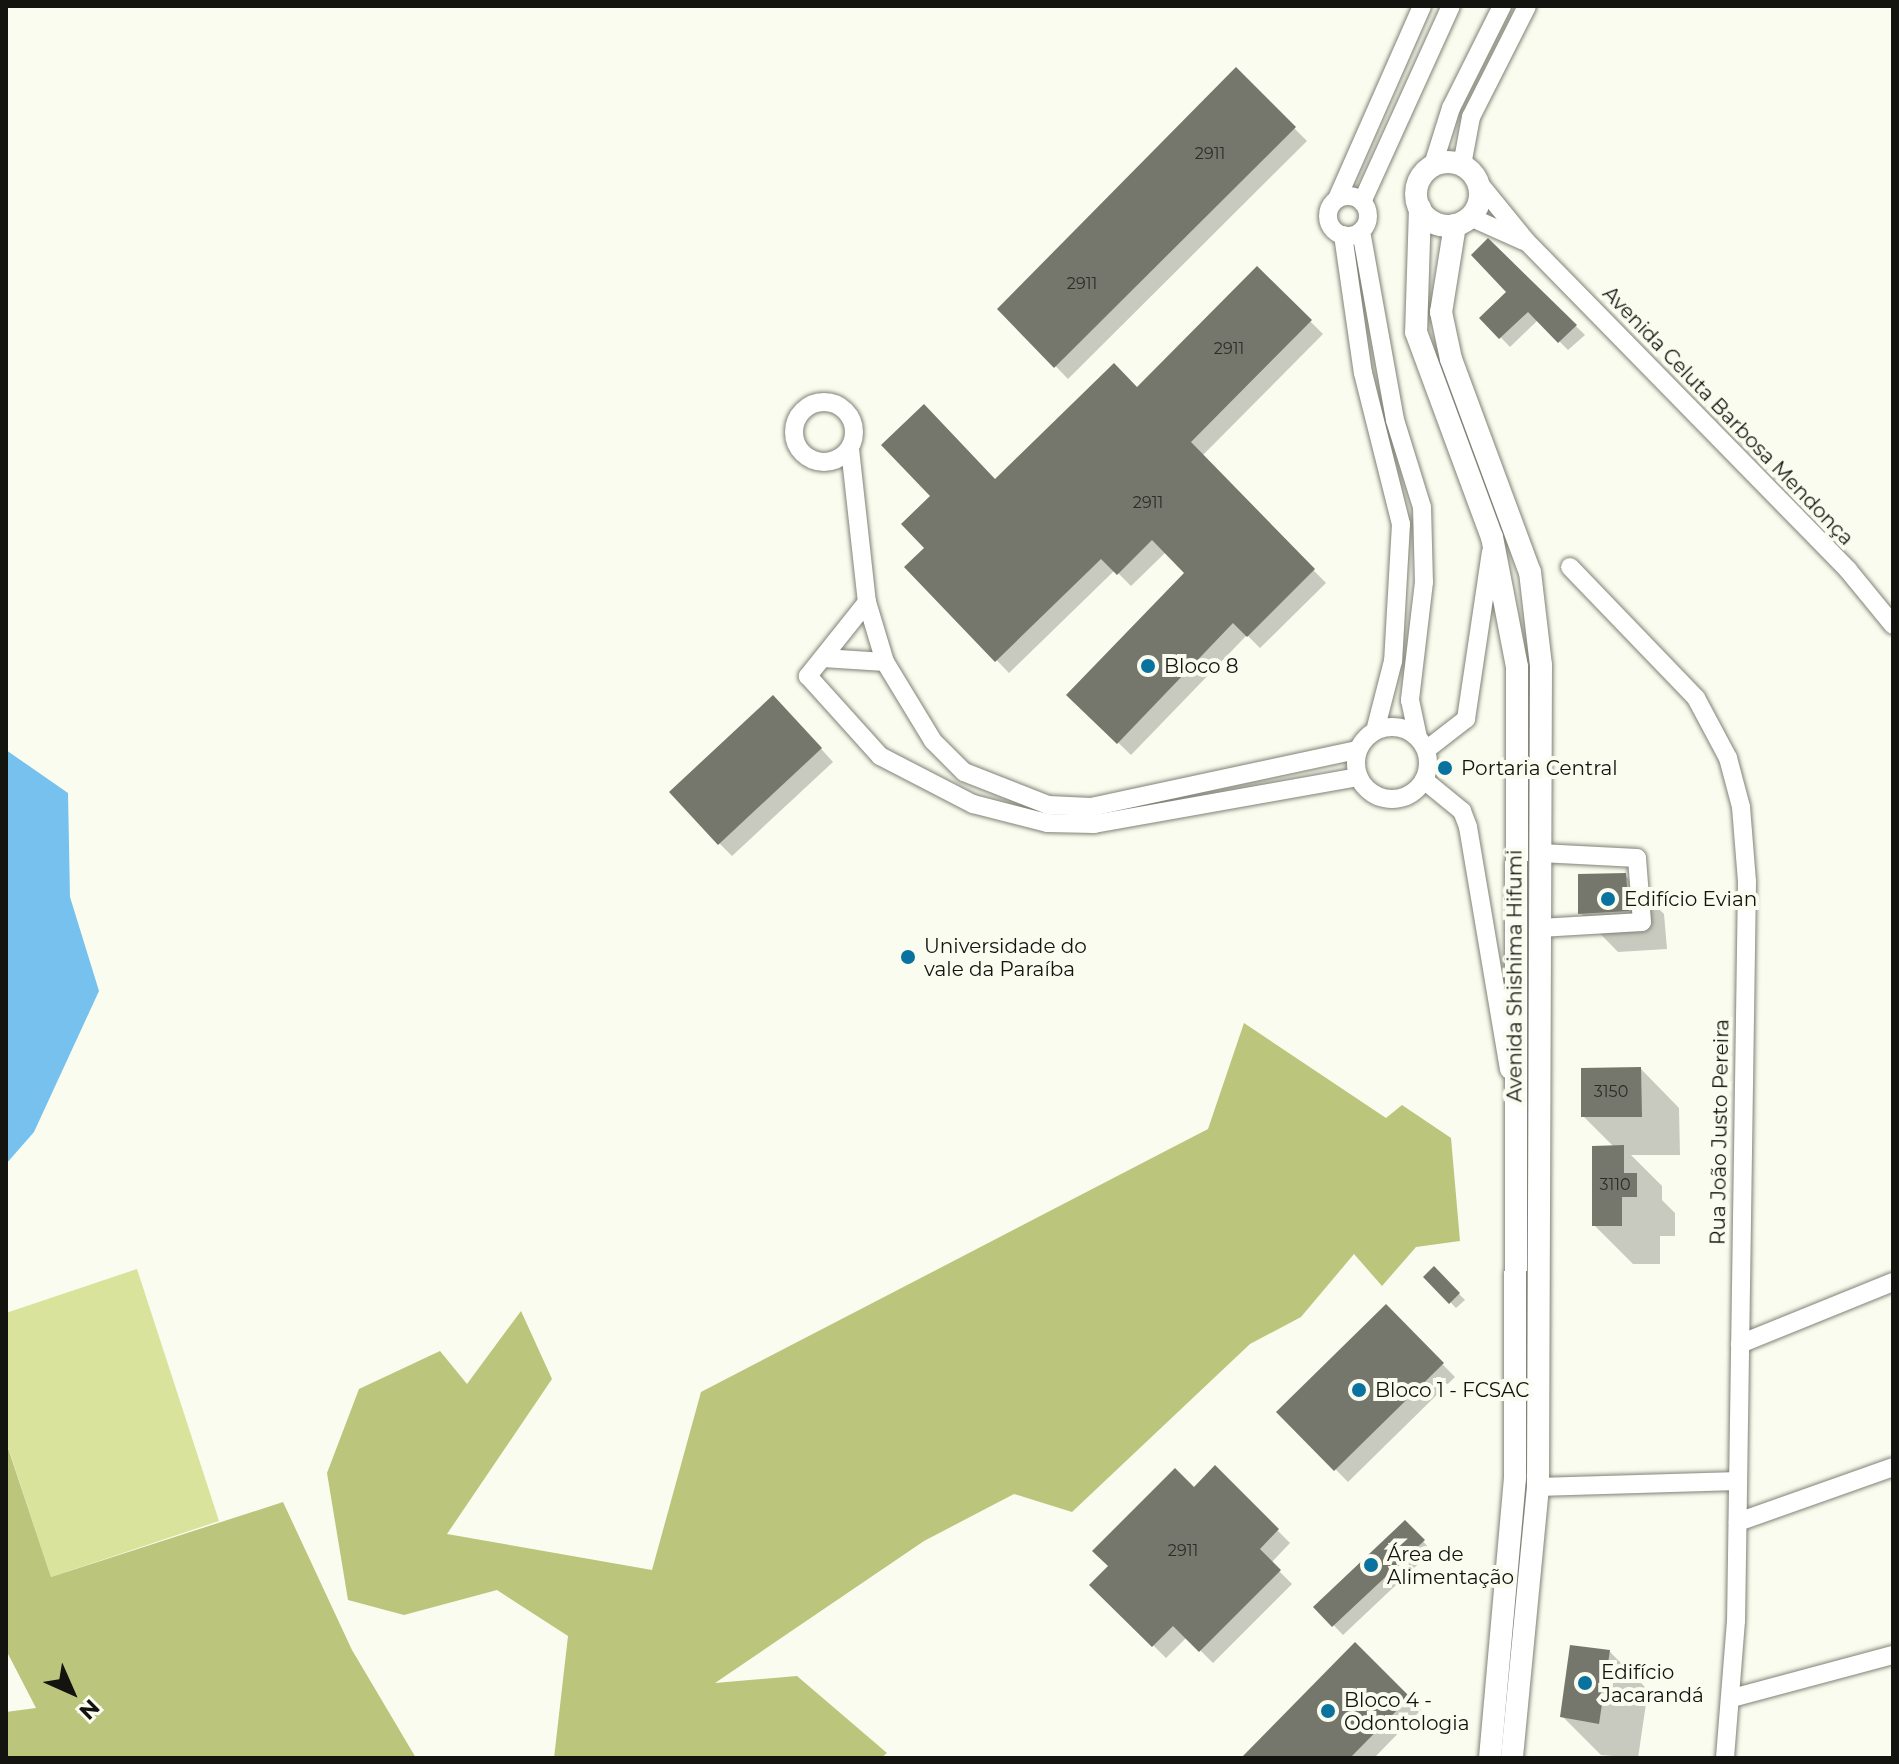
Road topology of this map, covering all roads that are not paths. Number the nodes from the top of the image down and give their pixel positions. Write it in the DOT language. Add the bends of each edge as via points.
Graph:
graph roads {
  1 [pos="1422,6"];
  2 [pos="1451,6"];
  3 [pos="1502,6"];
  4 [pos="1527,6"];
  5 [pos="1433,165"];
  6 [pos="1462,165"];
  7 [pos="1478,182"];
  8 [pos="1337,199"];
  9 [pos="1362,202"];
  10 [pos="1420,208"];
  11 [pos="1463,221"];
  12 [pos="1352,233"];
  13 [pos="1527,242"];
  14 [pos="850,449"];
  15 [pos="824,463"];
  16 [pos="851,488"];
  17 [pos="1492,537"];
  18 [pos="1570,567"];
  19 [pos="867,602"];
  20 [pos="1893,625"];
  21 [pos="823,658"];
  22 [pos="885,662"];
  23 [pos="1541,665"];
  24 [pos="1517,667"];
  25 [pos="1375,731"];
  26 [pos="1422,744"];
  27 [pos="1358,750"];
  28 [pos="1359,777"];
  29 [pos="1424,780"];
  30 [pos="1540,853"];
  31 [pos="1540,928"];
  32 [pos="1514,1100"];
  33 [pos="1893,1282"];
  34 [pos="1740,1344"];
  35 [pos="1893,1467"];
  36 [pos="1738,1481"];
  37 [pos="1538,1487"];
  38 [pos="1738,1522"];
  39 [pos="1893,1655"];
  40 [pos="1732,1698"];
  41 [pos="1490,1758"];
  42 [pos="1512,1758"];
  43 [pos="1725,1758"];
  1 -- 8 [label="street"];
  2 -- 9 [label="street"];
  3 -- 5 [label="street" via="1451,108"];
  4 -- 6 [label="street" via="1471,117"];
  5 -- 6 [label="street"];
  5 -- 10 [label="street" via="1419,180"];
  6 -- 7 [label="street"];
  7 -- 11 [label="street"];
  7 -- 13 [label="street, Avenida Celuta Barbosa Mendonça"];
  8 -- 9 [label="street"];
  8 -- 12 [label="street" via="1328,216"];
  9 -- 12 [label="street" via="1368,213"];
  10 -- 11 [label="street" via="1434,223"];
  10 -- 17 [label="street, Avenida Shishima Hifumi" via="1416,332"];
  11 -- 13 [label="street, Avenida Celuta Barbosa Mendonça"];
  11 -- 23 [label="street, Avenida Shishima Hifumi" via="1441,312 1451,359 1530,572"];
  12 -- 25 [label="street" via="1363,373 1401,524 1393,661"];
  12 -- 26 [label="street" via="1395,420 1422,507 1424,582 1410,700"];
  13 -- 20 [label="street, Avenida Celuta Barbosa Mendonça" via="1848,570"];
  14 -- 15 [label="street"];
  14 -- 15 [label="street" via="849,414 834,404 814,404 798,417 794,437 804,456"];
  14 -- 16 [label="street"];
  15 -- 16 [label="street"];
  16 -- 19 [label="street"];
  17 -- 24 [label="street, Avenida Shishima Hifumi"];
  17 -- 26 [label="street" via="1466,719"];
  18 -- 34 [label="street, Rua João Justo Pereira" via="1696,698 1736,782 1747,882"];
  19 -- 21 [label="street"];
  19 -- 22 [label="street"];
  21 -- 22 [label="street"];
  21 -- 28 [label="street" via="808,676 880,756 973,804 1047,823 1094,824"];
  22 -- 27 [label="street" via="933,741 964,772 1048,805 1091,807"];
  23 -- 24 [label="street"];
  23 -- 30 [label="street, Avenida Shishima Hifumi"];
  24 -- 32 [label="street, Avenida Shishima Hifumi"];
  25 -- 26 [label="street" via="1398,727"];
  25 -- 27 [label="street"];
  26 -- 29 [label="street"];
  27 -- 28 [label="street"];
  28 -- 29 [label="street" via="1372,794 1395,799"];
  29 -- 32 [label="street" via="1462,811 1468,827"];
  30 -- 31 [label="street, Avenida Shishima Hifumi"];
  30 -- 31 [label="street" via="1637,858 1642,922"];
  31 -- 37 [label="street, Avenida Shishima Hifumi"];
  32 -- 41 [label="street, Avenida Shishima Hifumi" via="1515,1478"];
  33 -- 34 [label="street"];
  34 -- 36 [label="street, Rua João Justo Pereira"];
  35 -- 38 [label="street"];
  36 -- 37 [label="street"];
  36 -- 38 [label="street, Rua João Justo Pereira"];
  37 -- 42 [label="street, Avenida Shishima Hifumi"];
  38 -- 40 [label="street, Rua João Justo Pereira"];
  39 -- 40 [label="street"];
  40 -- 43 [label="street, Rua João Justo Pereira"];
}
